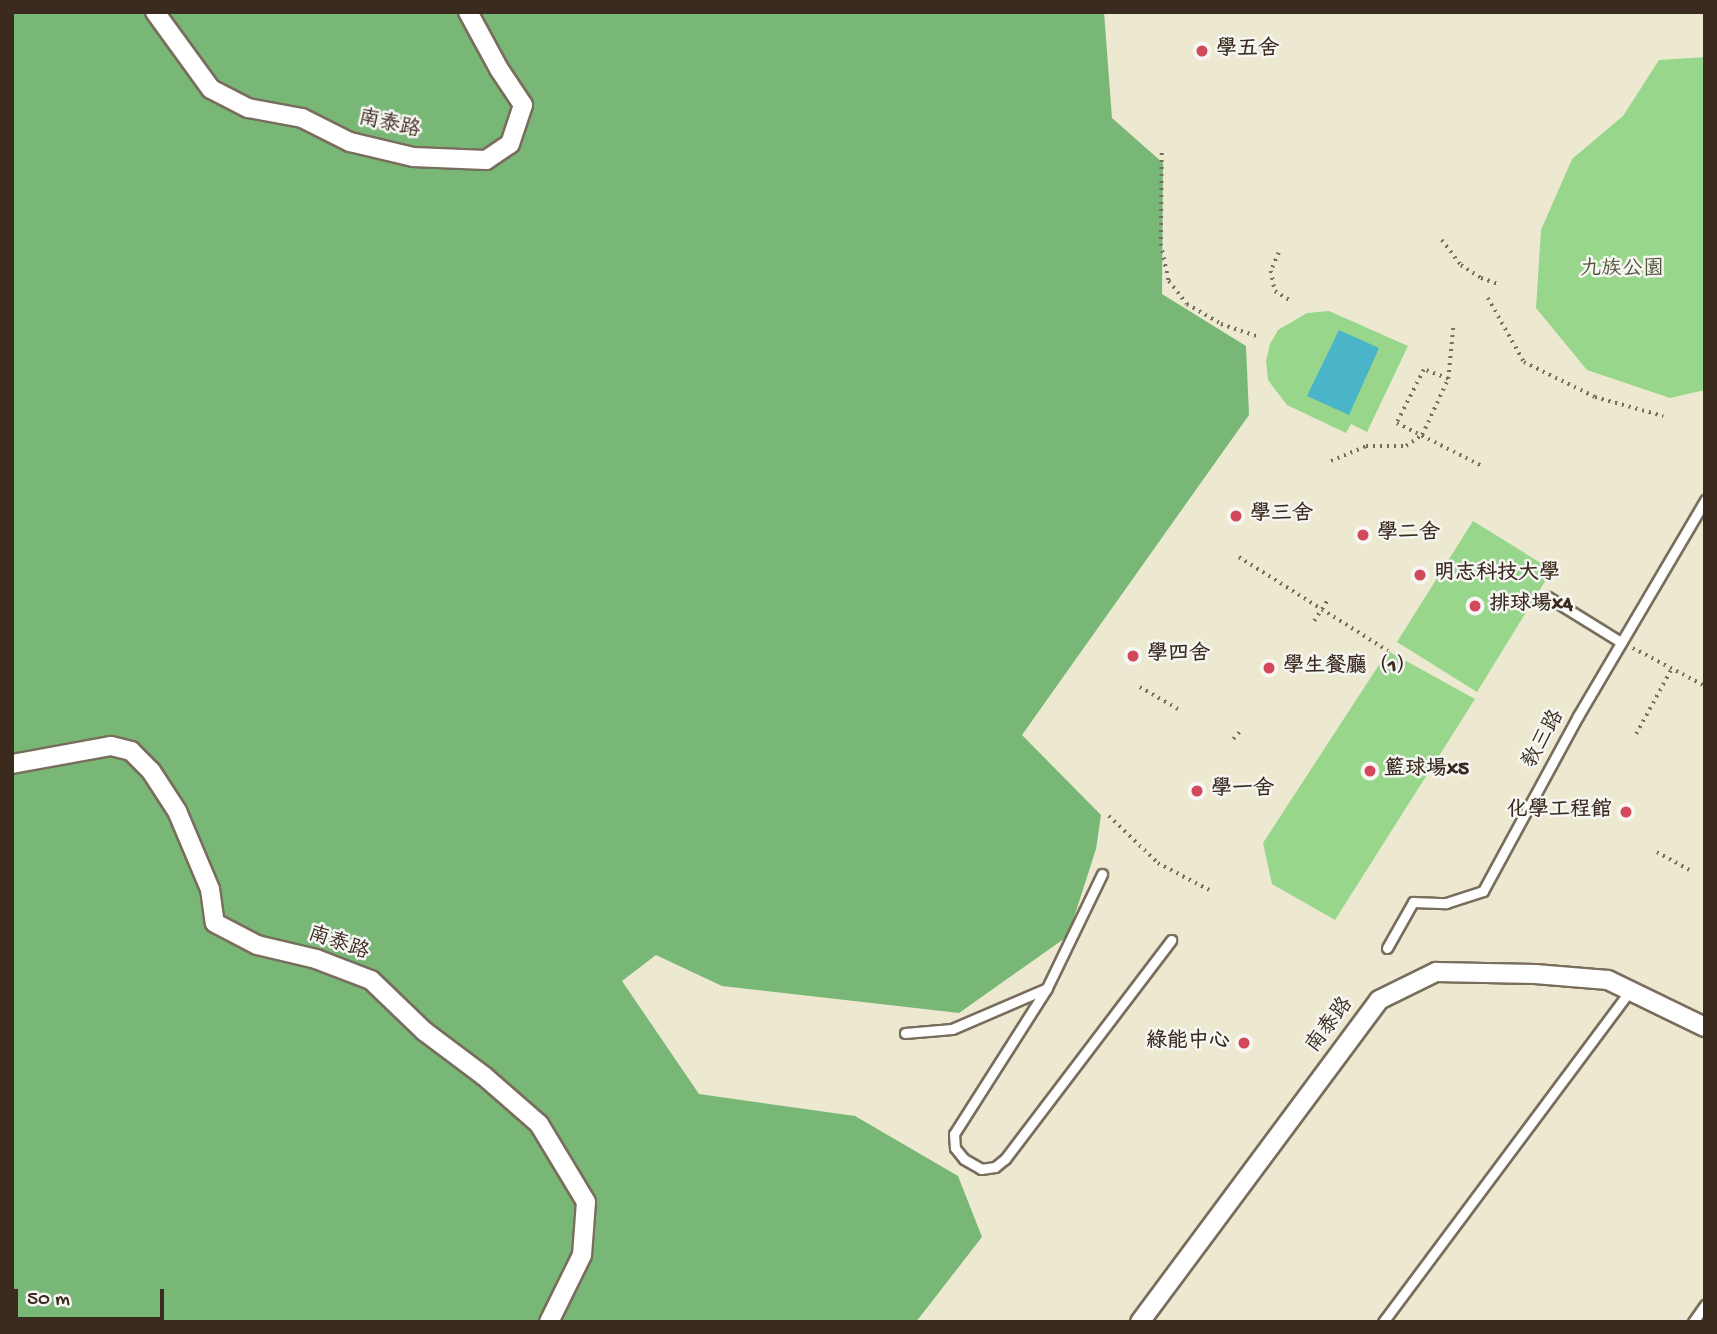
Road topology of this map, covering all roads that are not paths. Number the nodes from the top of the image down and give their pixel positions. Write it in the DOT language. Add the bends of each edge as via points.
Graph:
graph roads {
  1 [pos="155,12"];
  2 [pos="468,12"];
  3 [pos="1705,500"];
  4 [pos="1548,597"];
  5 [pos="1621,642"];
  6 [pos="12,764"];
  7 [pos="1102,874"];
  8 [pos="1171,940"];
  9 [pos="1387,948"];
  10 [pos="1047,988"];
  11 [pos="1630,991"];
  12 [pos="1705,1027"];
  13 [pos="905,1033"];
  14 [pos="1705,1305"];
  15 [pos="549,1322"];
  16 [pos="1140,1322"];
  17 [pos="1383,1322"];
  18 [pos="1693,1322"];
  1 -- 2 [label="street, 南泰路" via="211,89 248,108 302,118 349,142 413,157 486,160 510,144 523,105"];
  3 -- 5 [label="lane, 教三路"];
  4 -- 5 [label="lane"];
  5 -- 9 [label="lane, 教三路" via="1483,891 1446,902 1413,902"];
  6 -- 15 [label="street, 南泰路" via="111,746 131,751 151,771 177,811 210,889 215,923 257,945 316,959 371,980 424,1031 539,1124 586,1202 582,1255"];
  7 -- 10 [label="lane"];
  8 -- 10 [label="lane" via="1005,1158 995,1167 981,1169 964,1159 954,1134"];
  10 -- 13 [label="lane" via="951,1028"];
  11 -- 12 [label="street, 南泰路"];
  11 -- 16 [label="street, 南泰路" via="1608,980 1436,972 1379,1000"];
  11 -- 17 [label="lane"];
  14 -- 18 [label="lane"];
}
